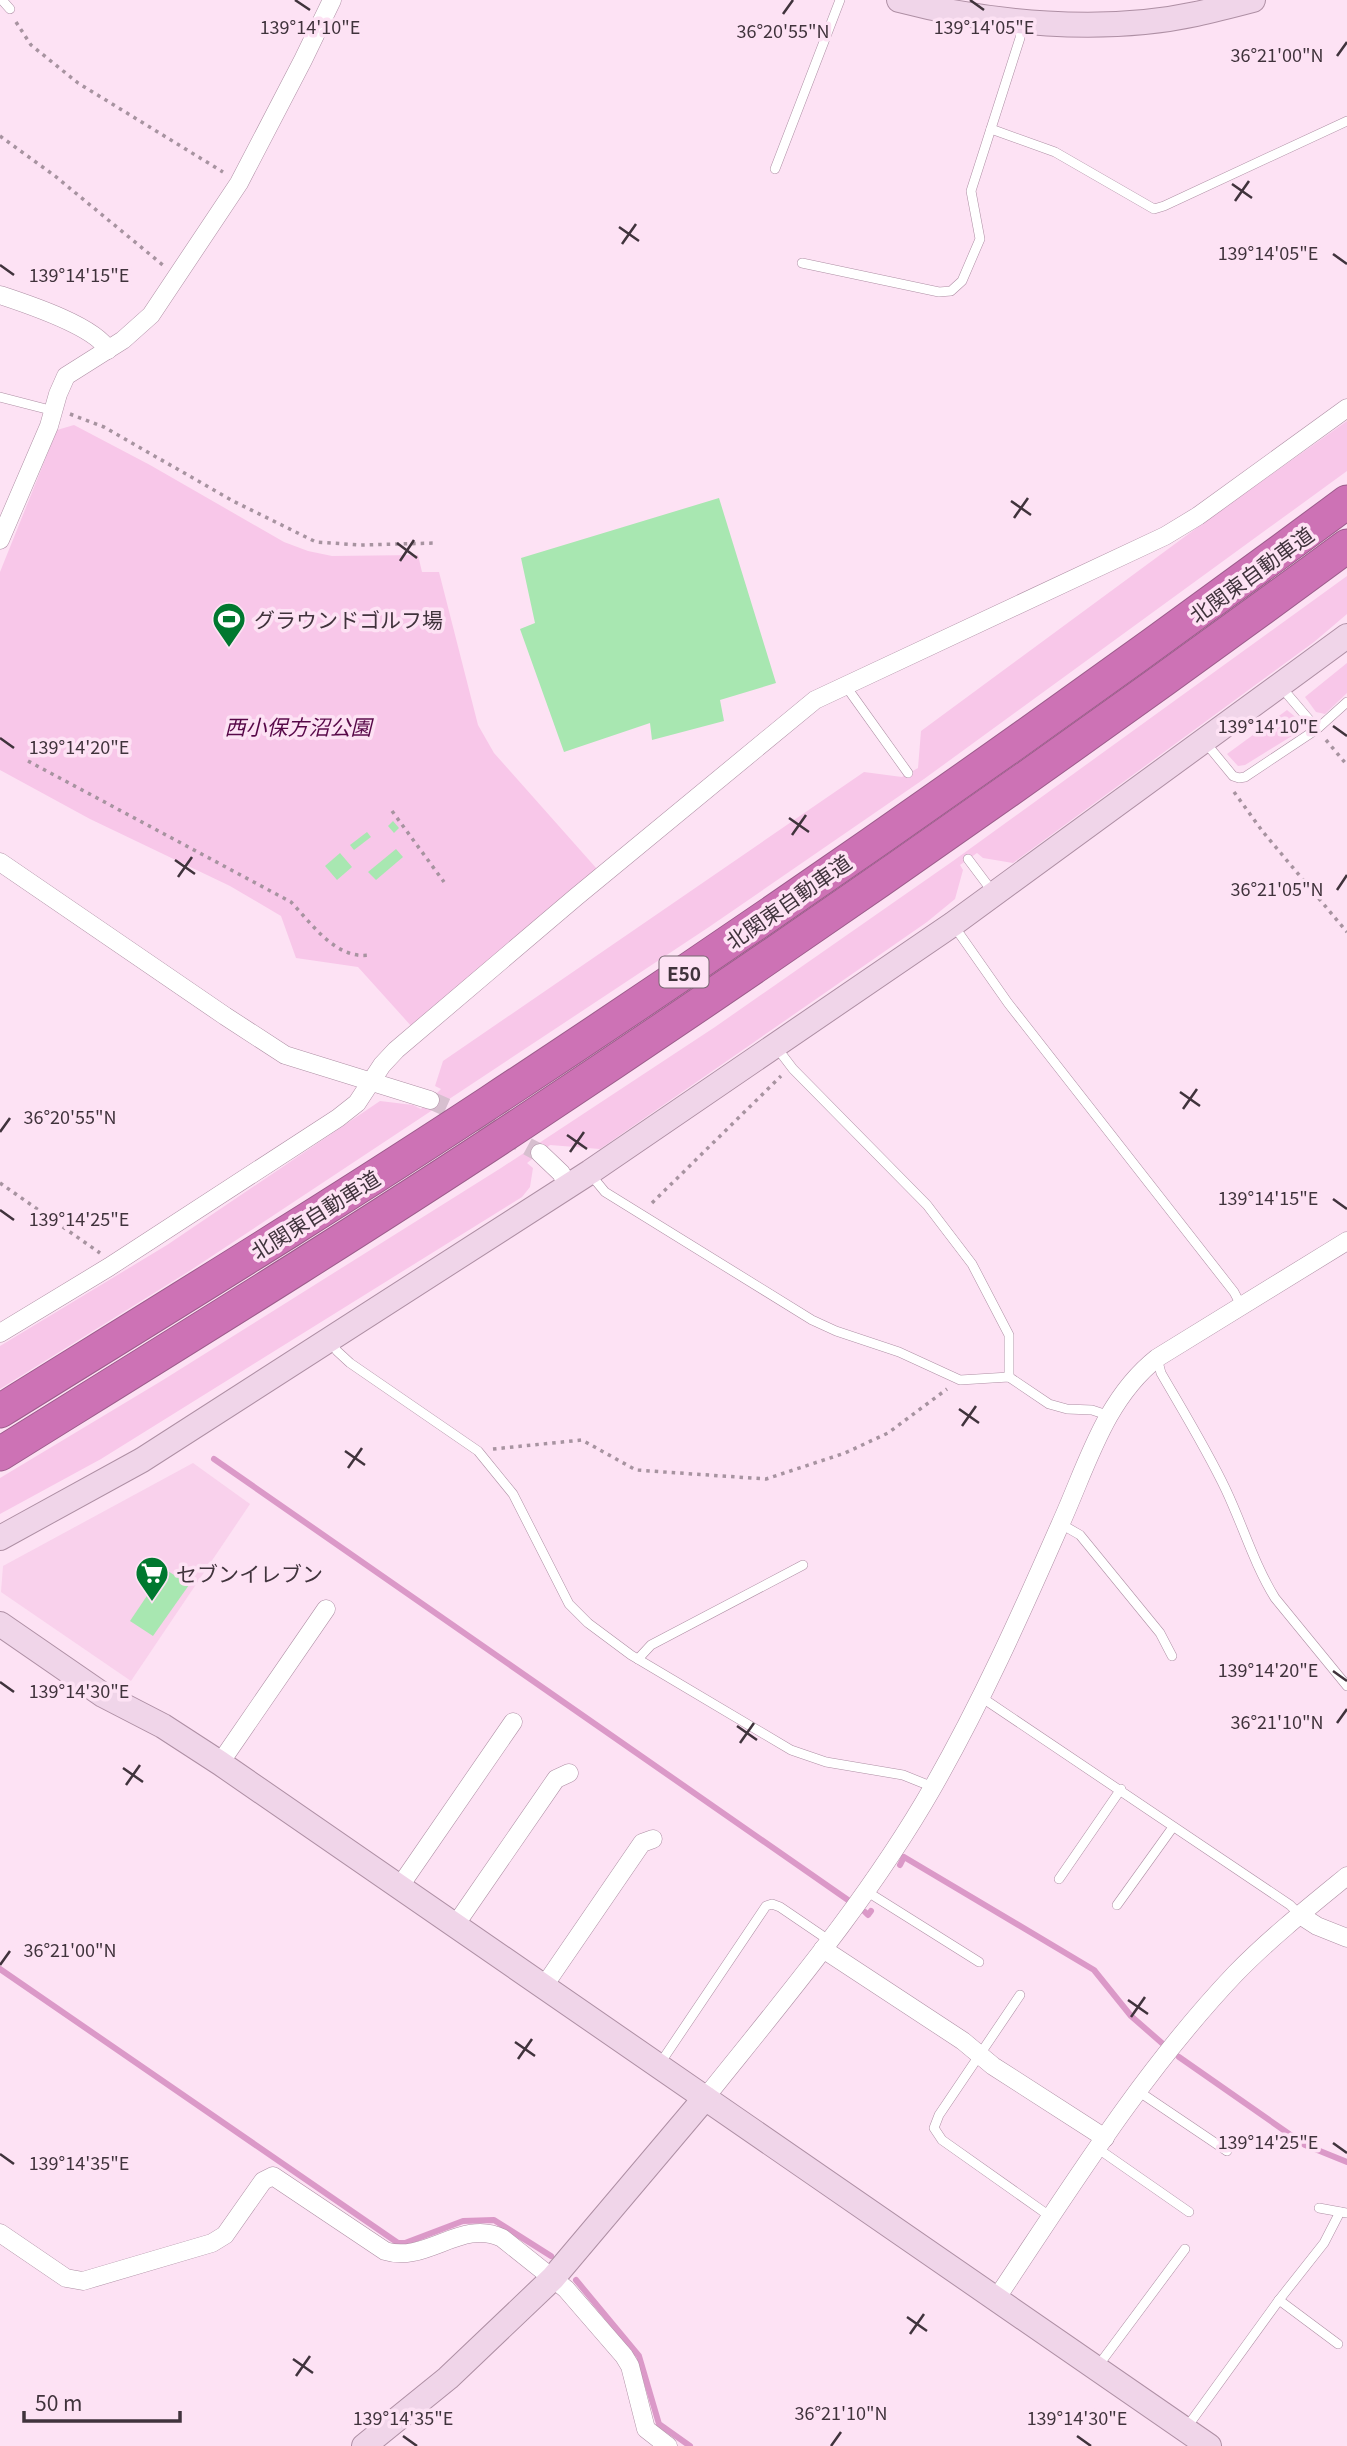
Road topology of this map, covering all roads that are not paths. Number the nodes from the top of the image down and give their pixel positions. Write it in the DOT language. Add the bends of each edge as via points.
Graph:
graph roads {
  1 [pos="2,0"];
  2 [pos="332,0"];
  3 [pos="840,0"];
  4 [pos="899,0"];
  5 [pos="1253,0"];
  6 [pos="10,9"];
  7 [pos="1021,21"];
  8 [pos="1347,121"];
  9 [pos="990,129"];
  10 [pos="775,169"];
  11 [pos="803,263"];
  12 [pos="0,295"];
  13 [pos="108,350"];
  14 [pos="0,397"];
  15 [pos="1347,408"];
  16 [pos="54,411"];
  17 [pos="1347,502"];
  18 [pos="0,540"];
  19 [pos="1347,546"];
  20 [pos="1347,636"];
  21 [pos="845,685"];
  22 [pos="1281,686"];
  23 [pos="1347,702"];
  24 [pos="1317,729"];
  25 [pos="1205,742"];
  26 [pos="908,773"];
  27 [pos="968,859"];
  28 [pos="0,862"];
  29 [pos="995,894"];
  30 [pos="953,924"];
  31 [pos="782,1056"];
  32 [pos="371,1083"];
  33 [pos="430,1100"];
  34 [pos="540,1153"];
  35 [pos="590,1172"];
  36 [pos="568,1186"];
  37 [pos="1347,1241"];
  38 [pos="1242,1307"];
  39 [pos="0,1333"];
  40 [pos="329,1339"];
  41 [pos="1157,1358"];
  42 [pos="1009,1377"];
  43 [pos="0,1411"];
  44 [pos="1107,1415"];
  45 [pos="0,1454"];
  46 [pos="1061,1524"];
  47 [pos="0,1538"];
  48 [pos="803,1565"];
  49 [pos="326,1609"];
  50 [pos="0,1625"];
  51 [pos="1172,1656"];
  52 [pos="638,1659"];
  53 [pos="1347,1686"];
  54 [pos="981,1697"];
  55 [pos="513,1722"];
  56 [pos="220,1763"];
  57 [pos="569,1773"];
  58 [pos="933,1787"];
  59 [pos="1121,1789"];
  60 [pos="1173,1827"];
  61 [pos="653,1839"];
  62 [pos="1347,1876"];
  63 [pos="1059,1878"];
  64 [pos="400,1886"];
  65 [pos="866,1891"];
  66 [pos="1117,1905"];
  67 [pos="1300,1914"];
  68 [pos="456,1924"];
  69 [pos="1347,1938"];
  70 [pos="827,1945"];
  71 [pos="979,1962"];
  72 [pos="544,1986"];
  73 [pos="1020,1995"];
  74 [pos="980,2056"];
  75 [pos="658,2066"];
  76 [pos="1138,2091"];
  77 [pos="705,2098"];
  78 [pos="1101,2143"];
  79 [pos="1227,2151"];
  80 [pos="1319,2208"];
  81 [pos="1189,2212"];
  82 [pos="1343,2212"];
  83 [pos="1051,2217"];
  84 [pos="0,2233"];
  85 [pos="1185,2249"];
  86 [pos="553,2278"];
  87 [pos="996,2299"];
  88 [pos="1279,2300"];
  89 [pos="1338,2344"];
  90 [pos="1097,2367"];
  91 [pos="1186,2428"];
  92 [pos="364,2446"];
  93 [pos="668,2446"];
  94 [pos="1209,2446"];
  1 -- 6 [label="lane"];
  2 -- 13 [label="street" via="239,183 145,322"];
  3 -- 10 [label="lane"];
  4 -- 7 [label="street"];
  5 -- 7 [label="street" via="1194,15 1112,24"];
  7 -- 9 [label="lane" via="1020,38"];
  8 -- 9 [label="lane" via="1154,209 1055,152"];
  9 -- 11 [label="lane" via="971,191 980,239 956,288 939,292"];
  12 -- 13 [label="street" via="84,329"];
  13 -- 16 [label="street" via="66,376"];
  14 -- 16 [label="lane"];
  15 -- 21 [label="street" via="1165,536"];
  16 -- 18 [label="street"];
  17 -- 43 [label="highway, 北関東自動車道 / E50" via="766,918 491,1102"];
  19 -- 45 [label="highway, 北関東自動車道 / E50" via="1026,779 727,986 356,1231"];
  20 -- 22 [label="street"];
  21 -- 26 [label="lane"];
  21 -- 32 [label="street" via="798,713 576,897 397,1050"];
  22 -- 24 [label="lane"];
  22 -- 25 [label="street"];
  23 -- 24 [label="lane"];
  24 -- 25 [label="lane" via="1239,778"];
  25 -- 29 [label="street"];
  27 -- 29 [label="lane"];
  28 -- 32 [label="street" via="285,1055"];
  29 -- 30 [label="street"];
  30 -- 31 [label="street"];
  30 -- 38 [label="lane" via="1008,1003"];
  31 -- 35 [label="street"];
  31 -- 42 [label="lane" via="927,1205 972,1264 1009,1335"];
  32 -- 33 [label="street"];
  32 -- 39 [label="street" via="338,1118"];
  34 -- 36 [label="street"];
  35 -- 36 [label="street"];
  35 -- 42 [label="lane" via="605,1192 812,1320 960,1380"];
  36 -- 40 [label="street"];
  37 -- 38 [label="street"];
  38 -- 41 [label="street"];
  40 -- 47 [label="street" via="142,1460"];
  40 -- 52 [label="lane" via="350,1363 478,1451 513,1494 569,1604"];
  41 -- 44 [label="street" via="1136,1376"];
  41 -- 53 [label="lane" via="1227,1491 1266,1584"];
  42 -- 44 [label="lane" via="1049,1404"];
  44 -- 46 [label="street"];
  46 -- 51 [label="lane" via="1080,1535 1160,1633"];
  46 -- 54 [label="street"];
  48 -- 52 [label="lane" via="651,1645"];
  49 -- 56 [label="street"];
  50 -- 56 [label="street" via="103,1695"];
  52 -- 58 [label="lane" via="791,1751 903,1775"];
  54 -- 58 [label="street"];
  54 -- 59 [label="lane"];
  55 -- 64 [label="street"];
  56 -- 64 [label="street"];
  57 -- 68 [label="street" via="556,1779"];
  58 -- 65 [label="street"];
  59 -- 60 [label="lane"];
  59 -- 63 [label="lane"];
  60 -- 66 [label="lane"];
  60 -- 67 [label="lane"];
  61 -- 72 [label="street" via="642,1843"];
  62 -- 67 [label="street"];
  64 -- 68 [label="street"];
  65 -- 70 [label="street"];
  65 -- 71 [label="lane"];
  67 -- 69 [label="street"];
  67 -- 76 [label="street" via="1237,1972"];
  68 -- 72 [label="street"];
  70 -- 74 [label="street"];
  70 -- 75 [label="lane" via="780,1907 766,1906"];
  70 -- 77 [label="street"];
  72 -- 75 [label="street"];
  73 -- 74 [label="lane"];
  74 -- 78 [label="street"];
  74 -- 83 [label="lane" via="935,2121 937,2135"];
  75 -- 77 [label="street"];
  76 -- 78 [label="street"];
  76 -- 79 [label="lane"];
  77 -- 86 [label="street"];
  77 -- 87 [label="street"];
  78 -- 81 [label="lane"];
  78 -- 83 [label="street"];
  80 -- 82 [label="lane"];
  82 -- 88 [label="lane"];
  83 -- 87 [label="street"];
  84 -- 86 [label="street" via="66,2278 83,2281 212,2243 225,2235 263,2181 273,2176 385,2251 403,2254 473,2232 493,2233"];
  85 -- 90 [label="lane"];
  86 -- 92 [label="street" via="447,2378"];
  86 -- 93 [label="street" via="628,2361 646,2429"];
  87 -- 90 [label="street"];
  88 -- 89 [label="lane"];
  88 -- 91 [label="lane"];
  90 -- 91 [label="street"];
  91 -- 94 [label="street"];
}
